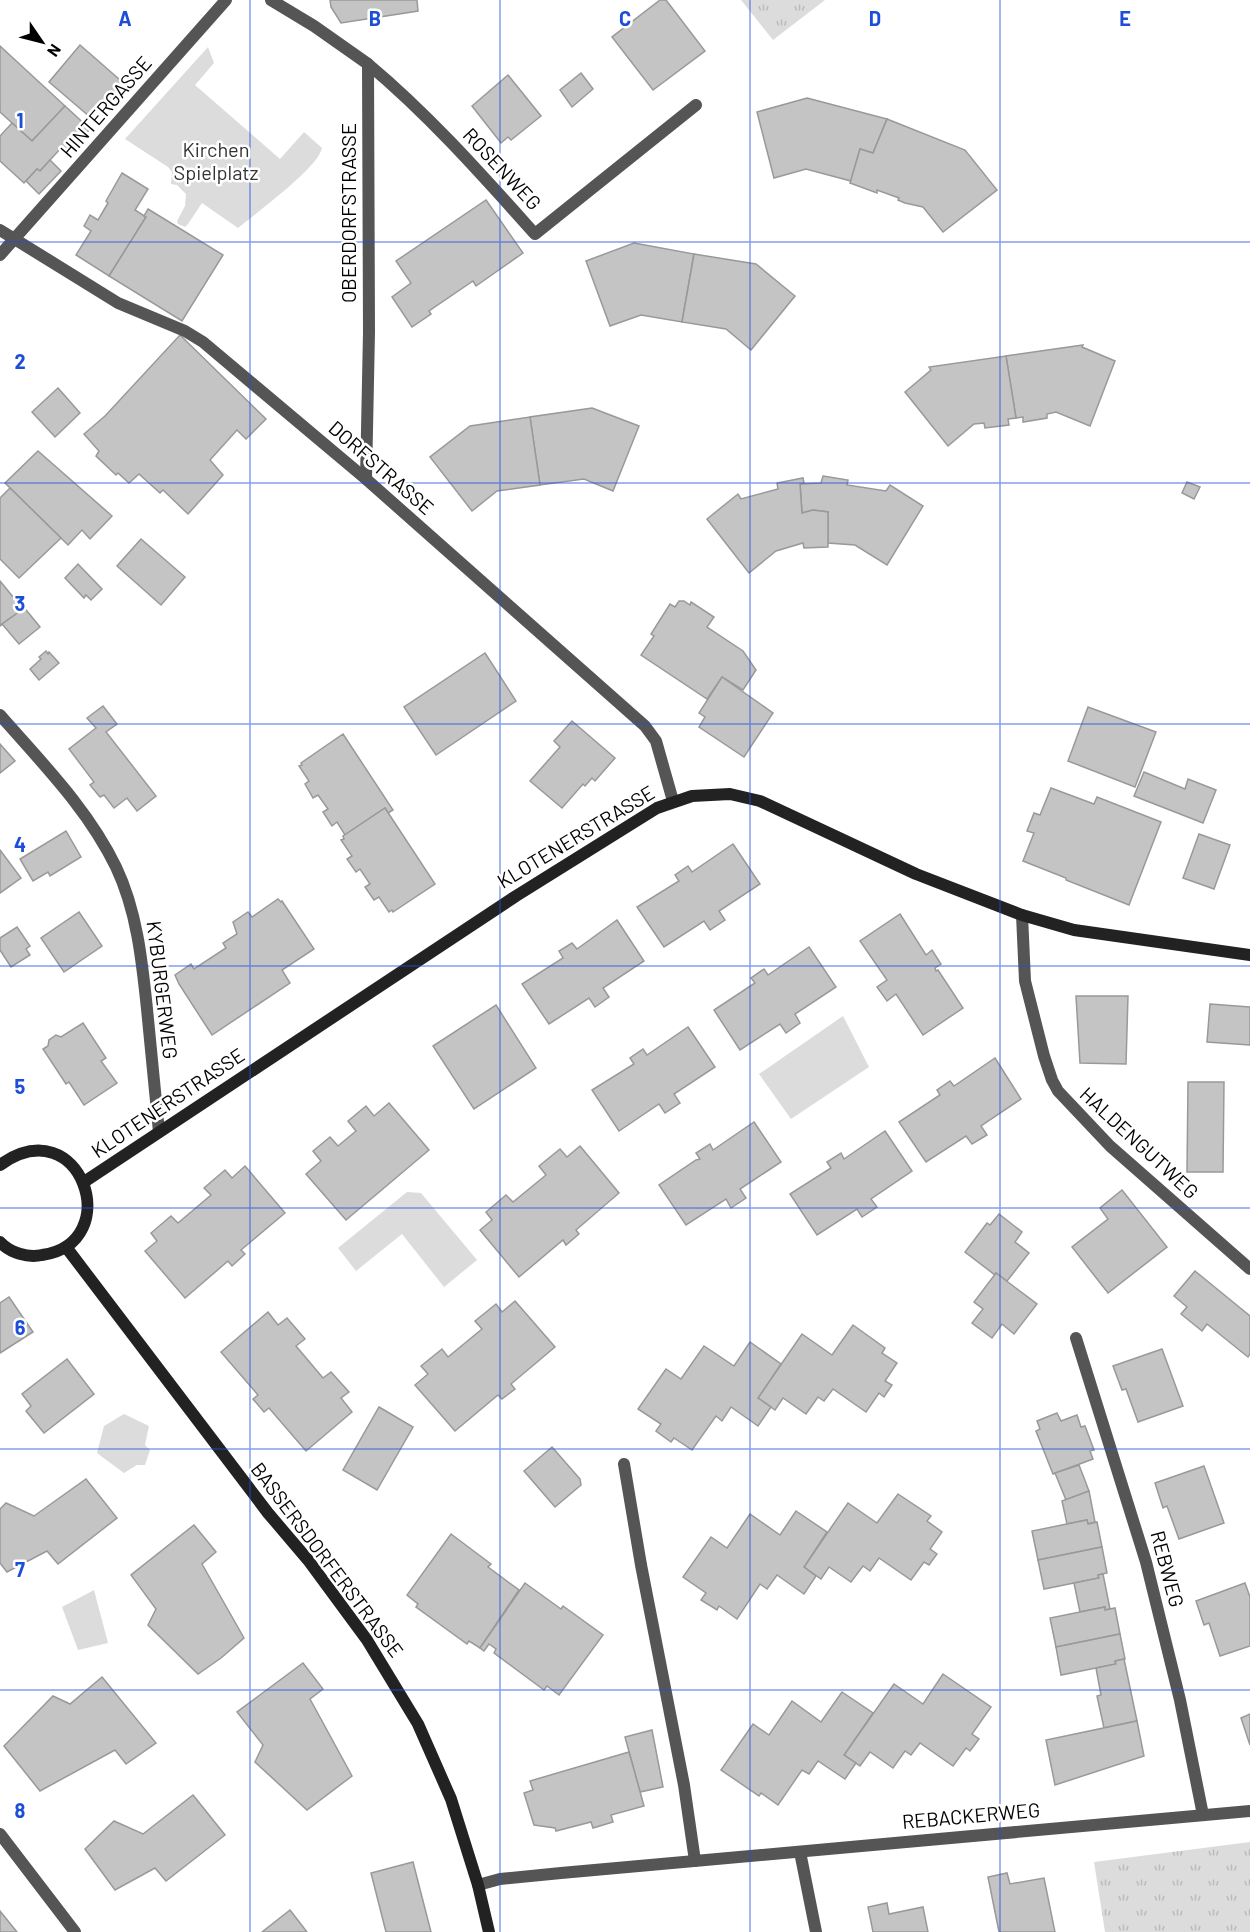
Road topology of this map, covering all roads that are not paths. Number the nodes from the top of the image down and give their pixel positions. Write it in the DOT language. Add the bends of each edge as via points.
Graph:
graph roads {
  1 [pos="226,0"];
  2 [pos="271,0"];
  3 [pos="368,64"];
  4 [pos="696,105"];
  5 [pos="0,230"];
  6 [pos="14,239"];
  7 [pos="0,255"];
  8 [pos="366,479"];
  9 [pos="0,715"];
  10 [pos="674,801"];
  11 [pos="1022,915"];
  12 [pos="1250,955"];
  13 [pos="159,1132"];
  14 [pos="0,1164"];
  15 [pos="84,1182"];
  16 [pos="0,1242"];
  17 [pos="66,1246"];
  18 [pos="1250,1269"];
  19 [pos="1076,1338"];
  20 [pos="624,1464"];
  21 [pos="1250,1811"];
  22 [pos="1203,1815"];
  23 [pos="0,1834"];
  24 [pos="800,1852"];
  25 [pos="695,1861"];
  26 [pos="478,1885"];
  27 [pos="75,1932"];
  28 [pos="489,1932"];
  29 [pos="816,1932"];
  1 -- 6 [label="street, HINTERGASSE"];
  2 -- 3 [label="street"];
  3 -- 4 [label="street, ROSENWEG" via="432,123 536,234"];
  3 -- 8 [label="street, OBERDORFSTRASSE"];
  5 -- 6 [label="street, DORFSTRASSE"];
  6 -- 7 [label="street, HINTERGASSE"];
  6 -- 8 [label="street, DORFSTRASSE" via="118,303 203,342"];
  8 -- 10 [label="street, DORFSTRASSE" via="645,726 660,750"];
  9 -- 13 [label="street, KYBURGERWEG" via="72,798 117,869 133,916 141,958"];
  10 -- 11 [label="street, KLOTENERSTRASSE" via="711,794 754,799 916,874"];
  10 -- 13 [label="street, KLOTENERSTRASSE" via="641,817 516,896"];
  11 -- 12 [label="street, KLOTENERSTRASSE" via="1074,930"];
  11 -- 18 [label="street, HALDENGUTWEG" via="1025,981 1044,1056 1058,1091 1110,1146"];
  13 -- 15 [label="street, KLOTENERSTRASSE"];
  14 -- 15 [label="street" via="30,1150 47,1152 75,1168"];
  15 -- 17 [label="street" via="86,1218 79,1234"];
  16 -- 17 [label="street" via="34,1257"];
  17 -- 26 [label="street, BASSERSDORFERSTRASSE" via="367,1640 418,1724 451,1799"];
  19 -- 22 [label="street, REBWEG" via="1146,1562"];
  20 -- 25 [label="street"];
  21 -- 22 [label="street, REBACKERWEG"];
  22 -- 24 [label="street, REBACKERWEG"];
  23 -- 27 [label="street"];
  24 -- 25 [label="street, REBACKERWEG"];
  24 -- 29 [label="street"];
  25 -- 26 [label="street, REBACKERWEG" via="500,1879"];
  26 -- 28 [label="street, BASSERSDORFERSTRASSE"];
}
